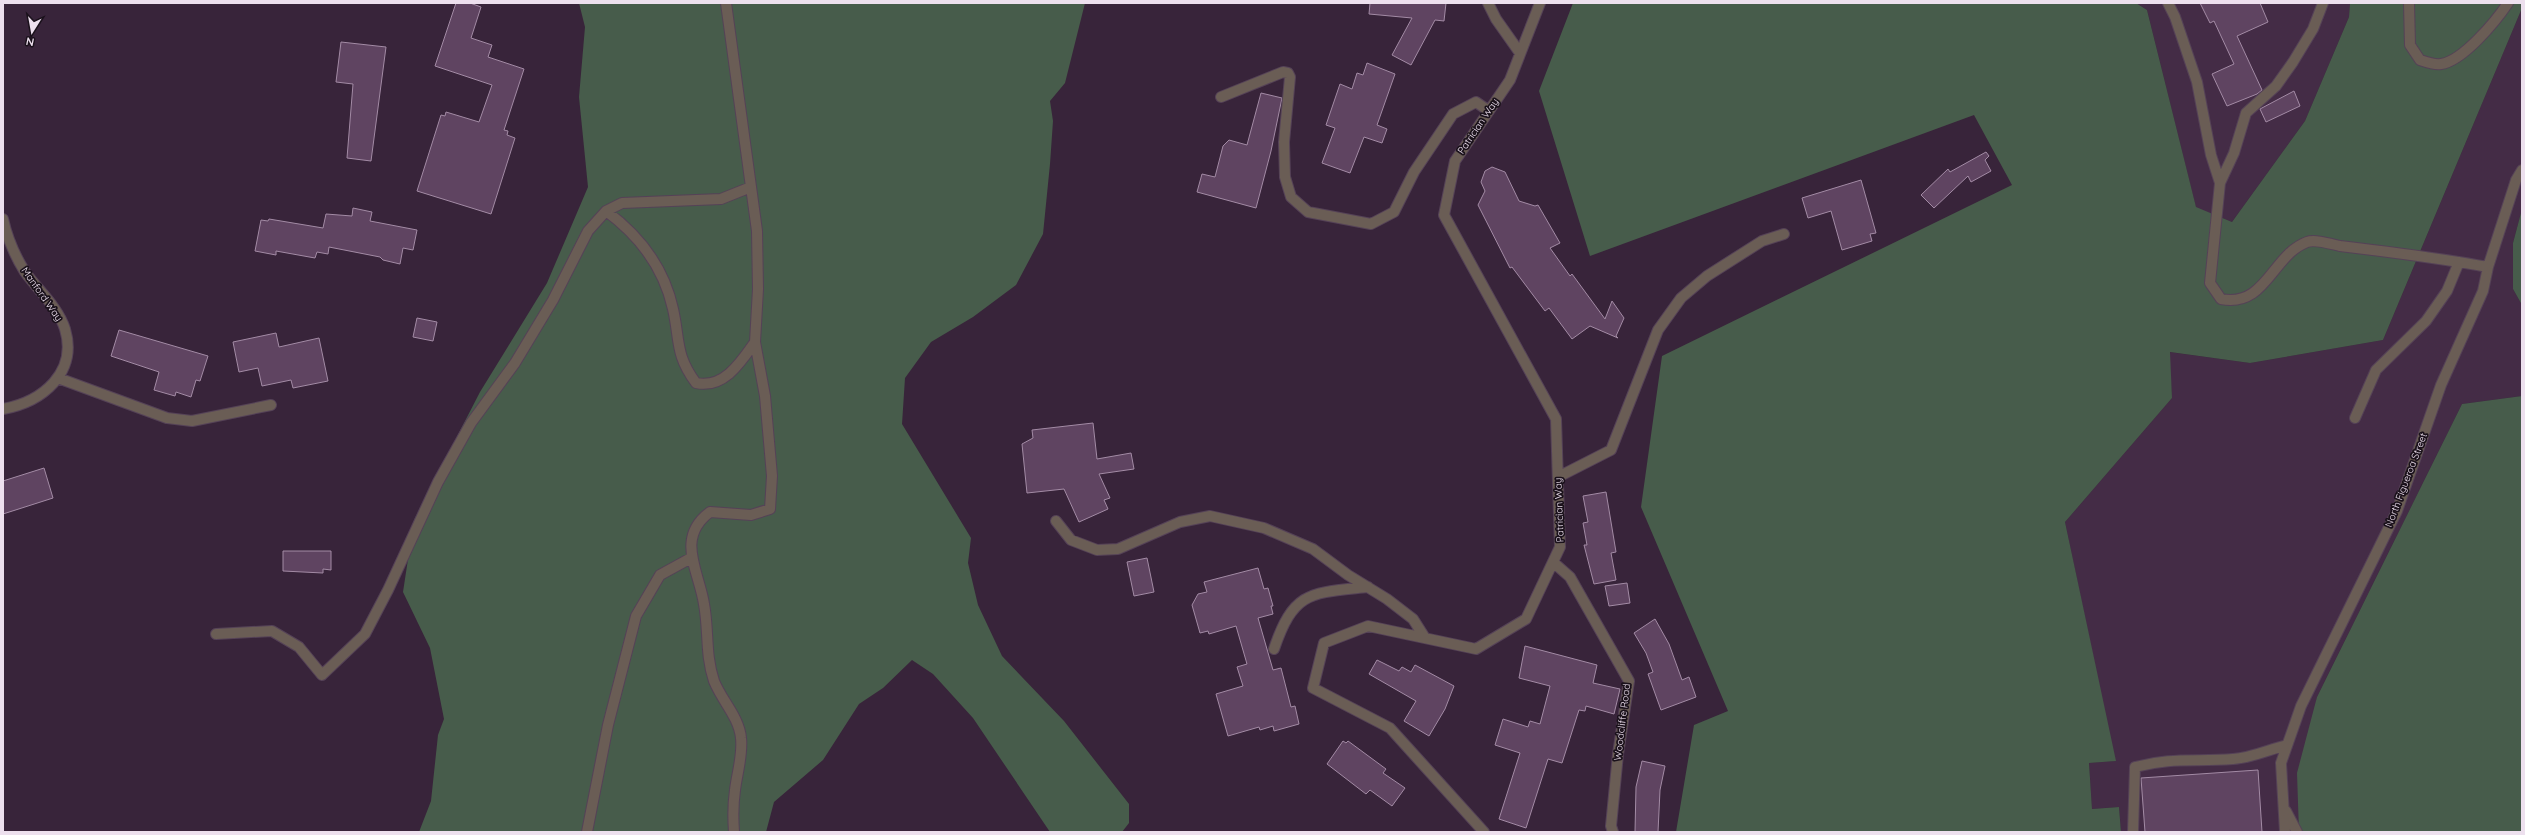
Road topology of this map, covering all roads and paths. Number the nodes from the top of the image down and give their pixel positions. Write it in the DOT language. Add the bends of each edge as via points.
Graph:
graph roads {
  1 [pos="726,3"];
  2 [pos="1488,3"];
  3 [pos="1540,3"];
  4 [pos="2168,3"];
  5 [pos="2323,3"];
  6 [pos="2409,3"];
  7 [pos="2508,3"];
  8 [pos="1520,53"];
  9 [pos="1222,97"];
  10 [pos="1489,111"];
  11 [pos="2522,170"];
  12 [pos="2220,183"];
  13 [pos="751,187"];
  14 [pos="606,211"];
  15 [pos="3,219"];
  16 [pos="1784,234"];
  17 [pos="2459,262"];
  18 [pos="2488,267"];
  19 [pos="755,342"];
  20 [pos="58,378"];
  21 [pos="271,405"];
  22 [pos="3,409"];
  23 [pos="2356,418"];
  24 [pos="1558,477"];
  25 [pos="1056,521"];
  26 [pos="691,558"];
  27 [pos="1553,562"];
  28 [pos="1368,587"];
  29 [pos="216,634"];
  30 [pos="1425,638"];
  31 [pos="1274,649"];
  32 [pos="2287,745"];
  33 [pos="2284,807"];
  34 [pos="587,832"];
  35 [pos="734,832"];
  36 [pos="1484,832"];
  37 [pos="1613,832"];
  38 [pos="2133,832"];
  39 [pos="2285,832"];
  40 [pos="2297,832"];
  1 -- 13 [label="street"];
  2 -- 8 [label="street"];
  3 -- 8 [label="street, Patrician Way"];
  4 -- 12 [label="street" via="2197,82 2211,155"];
  5 -- 12 [label="street" via="2313,29 2293,62 2276,86 2246,113 2234,153"];
  6 -- 7 [label="street" via="2410,45 2420,60 2441,64 2458,57 2496,20"];
  8 -- 10 [label="street, Patrician Way" via="1510,80"];
  9 -- 10 [label="street" via="1283,72 1288,73 1290,77 1284,142 1285,176 1291,197 1308,212 1371,224 1394,212 1414,172 1453,114 1476,102"];
  10 -- 24 [label="street, Patrician Way" via="1455,160 1444,215 1556,419"];
  11 -- 18 [label="street, North Figueroa Street" via="2516,180"];
  12 -- 17 [label="street" via="2210,283 2220,299 2231,301 2258,291 2284,257 2308,242"];
  13 -- 14 [label="street" via="721,199 622,203"];
  13 -- 19 [label="street" via="757,231 758,289"];
  14 -- 19 [label="street" via="624,224 648,251 666,281 674,310 677,346 686,370 696,383 707,386 722,380 740,364"];
  14 -- 29 [label="street" via="588,231 515,363 471,423 438,482 388,590 364,634 322,675 298,647 272,631"];
  15 -- 20 [label="street, Manford Way" via="22,266 59,316 65,330 67,346"];
  16 -- 24 [label="street" via="1756,245 1707,276 1681,298 1658,330 1611,450"];
  17 -- 18 [label="street"];
  17 -- 23 [label="street" via="2448,291 2426,321 2376,370"];
  18 -- 32 [label="street, North Figueroa Street" via="2483,291 2441,385 2397,511 2301,706"];
  19 -- 26 [label="street" via="767,412 772,491 770,509 751,515 710,512 699,520 692,538"];
  20 -- 21 [label="street" via="167,418 186,421 231,415"];
  20 -- 22 [label="street, Manford Way" via="35,400"];
  24 -- 27 [label="street, Patrician Way" via="1560,547"];
  25 -- 28 [label="street" via="1071,540 1097,550 1118,549 1180,522 1210,516 1264,528 1313,549"];
  26 -- 34 [label="street" via="660,575 636,616 610,718"];
  26 -- 35 [label="street" via="704,602 707,659 715,683 739,725 741,740 733,803"];
  27 -- 30 [label="street, Patrician Way" via="1526,619 1476,650"];
  27 -- 37 [label="street, Woodcliffe Road" via="1570,577 1629,681 1618,754 1611,826"];
  28 -- 30 [label="street" via="1412,619"];
  28 -- 31 [label="street" via="1327,591 1304,599 1293,608 1283,622"];
  30 -- 36 [label="street, Patrician Way" via="1368,626 1324,643 1313,688 1390,728"];
  32 -- 33 [label="street, North Figueroa Street" via="2281,763"];
  32 -- 38 [label="street" via="2234,759 2157,761 2135,767"];
  33 -- 39 [label="street, North Figueroa Street"];
  33 -- 40 [label="street"];
}
